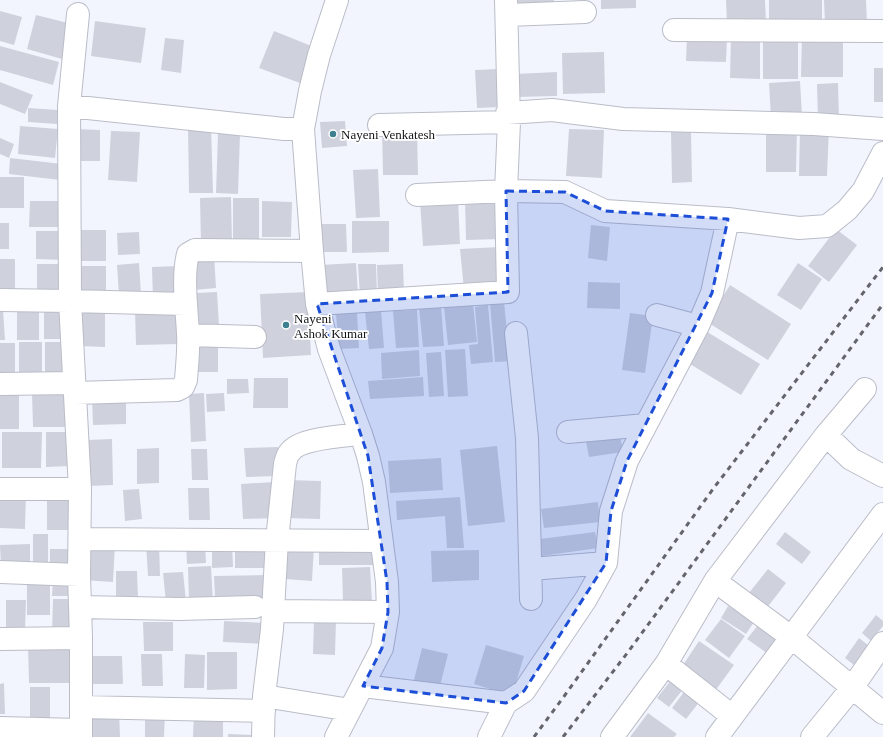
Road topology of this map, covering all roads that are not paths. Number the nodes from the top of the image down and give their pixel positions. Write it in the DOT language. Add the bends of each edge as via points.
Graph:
graph roads {
  1 [pos="337,0"];
  2 [pos="506,7"];
  3 [pos="585,12"];
  4 [pos="78,14"];
  5 [pos="674,30"];
  6 [pos="883,31"];
  7 [pos="69,106"];
  8 [pos="508,117"];
  9 [pos="379,125"];
  10 [pos="303,129"];
  11 [pos="883,129"];
  12 [pos="883,153"];
  13 [pos="506,191"];
  14 [pos="417,195"];
  15 [pos="728,218"];
  16 [pos="312,251"];
  17 [pos="0,300"];
  18 [pos="70,300"];
  19 [pos="186,304"];
  20 [pos="317,304"];
  21 [pos="656,314"];
  22 [pos="698,326"];
  23 [pos="516,333"];
  24 [pos="188,335"];
  25 [pos="255,337"];
  26 [pos="0,384"];
  27 [pos="74,388"];
  28 [pos="865,389"];
  29 [pos="646,425"];
  30 [pos="568,432"];
  31 [pos="362,434"];
  32 [pos="826,435"];
  33 [pos="883,476"];
  34 [pos="0,489"];
  35 [pos="80,489"];
  36 [pos="883,514"];
  37 [pos="80,539"];
  38 [pos="277,540"];
  39 [pos="382,541"];
  40 [pos="606,564"];
  41 [pos="531,569"];
  42 [pos="0,572"];
  43 [pos="79,575"];
  44 [pos="715,581"];
  45 [pos="531,599"];
  46 [pos="80,608"];
  47 [pos="264,609"];
  48 [pos="388,612"];
  49 [pos="791,637"];
  50 [pos="81,638"];
  51 [pos="0,639"];
  52 [pos="883,643"];
  53 [pos="666,664"];
  54 [pos="363,686"];
  55 [pos="852,688"];
  56 [pos="264,703"];
  57 [pos="506,703"];
  58 [pos="82,707"];
  59 [pos="350,710"];
  60 [pos="883,713"];
  61 [pos="732,716"];
  62 [pos="0,728"];
  63 [pos="80,733"];
  64 [pos="263,737"];
  65 [pos="336,737"];
  66 [pos="489,737"];
  67 [pos="612,737"];
  68 [pos="717,737"];
  69 [pos="812,737"];
  1 -- 10 [label="street" via="310,90"];
  2 -- 3 [label="street"];
  2 -- 8 [label="street"];
  4 -- 7 [label="street"];
  5 -- 6 [label="street"];
  7 -- 10 [label="street"];
  7 -- 18 [label="street"];
  8 -- 9 [label="street"];
  8 -- 11 [label="street" via="552,110 611,118 814,124"];
  8 -- 13 [label="street"];
  10 -- 16 [label="street"];
  12 -- 15 [label="street" via="863,191 847,210 827,226 799,228"];
  13 -- 14 [label="street"];
  13 -- 15 [label="street" via="565,192 606,211"];
  13 -- 20 [label="street" via="508,292"];
  15 -- 22 [label="street" via="712,293"];
  16 -- 19 [label="street" via="196,250 188,254 186,261"];
  16 -- 20 [label="street"];
  17 -- 18 [label="street"];
  18 -- 19 [label="street"];
  18 -- 27 [label="street"];
  19 -- 24 [label="street"];
  20 -- 31 [label="street" via="330,349"];
  21 -- 22 [label="street"];
  22 -- 29 [label="street"];
  23 -- 41 [label="street" via="527,438"];
  24 -- 25 [label="street"];
  24 -- 27 [label="street" via="186,380 183,387 177,390"];
  26 -- 27 [label="street"];
  27 -- 35 [label="street"];
  28 -- 32 [label="street"];
  29 -- 30 [label="street"];
  29 -- 40 [label="street" via="627,461 612,511"];
  31 -- 38 [label="street" via="316,440 297,446 289,453 285,464"];
  31 -- 39 [label="street" via="374,482"];
  32 -- 33 [label="street" via="851,460"];
  32 -- 44 [label="street"];
  34 -- 35 [label="street"];
  35 -- 37 [label="street"];
  36 -- 49 [label="street"];
  37 -- 38 [label="street"];
  37 -- 43 [label="street"];
  38 -- 39 [label="street"];
  38 -- 47 [label="street"];
  39 -- 48 [label="street"];
  40 -- 41 [label="street"];
  40 -- 57 [label="street" via="586,599 524,691"];
  41 -- 45 [label="street"];
  42 -- 43 [label="street"];
  43 -- 46 [label="street"];
  44 -- 49 [label="street"];
  44 -- 53 [label="street"];
  46 -- 47 [label="street"];
  46 -- 50 [label="street"];
  47 -- 48 [label="street"];
  47 -- 56 [label="street"];
  48 -- 54 [label="street" via="382,648"];
  49 -- 55 [label="street"];
  49 -- 61 [label="street"];
  50 -- 51 [label="street"];
  50 -- 58 [label="street"];
  52 -- 55 [label="street"];
  53 -- 61 [label="street"];
  53 -- 67 [label="street"];
  54 -- 57 [label="street"];
  54 -- 59 [label="street"];
  55 -- 60 [label="street"];
  55 -- 69 [label="street"];
  56 -- 58 [label="street"];
  56 -- 59 [label="street"];
  56 -- 64 [label="street"];
  57 -- 66 [label="street"];
  58 -- 63 [label="street"];
  59 -- 65 [label="street"];
  61 -- 68 [label="street"];
  62 -- 63 [label="street"];
}
